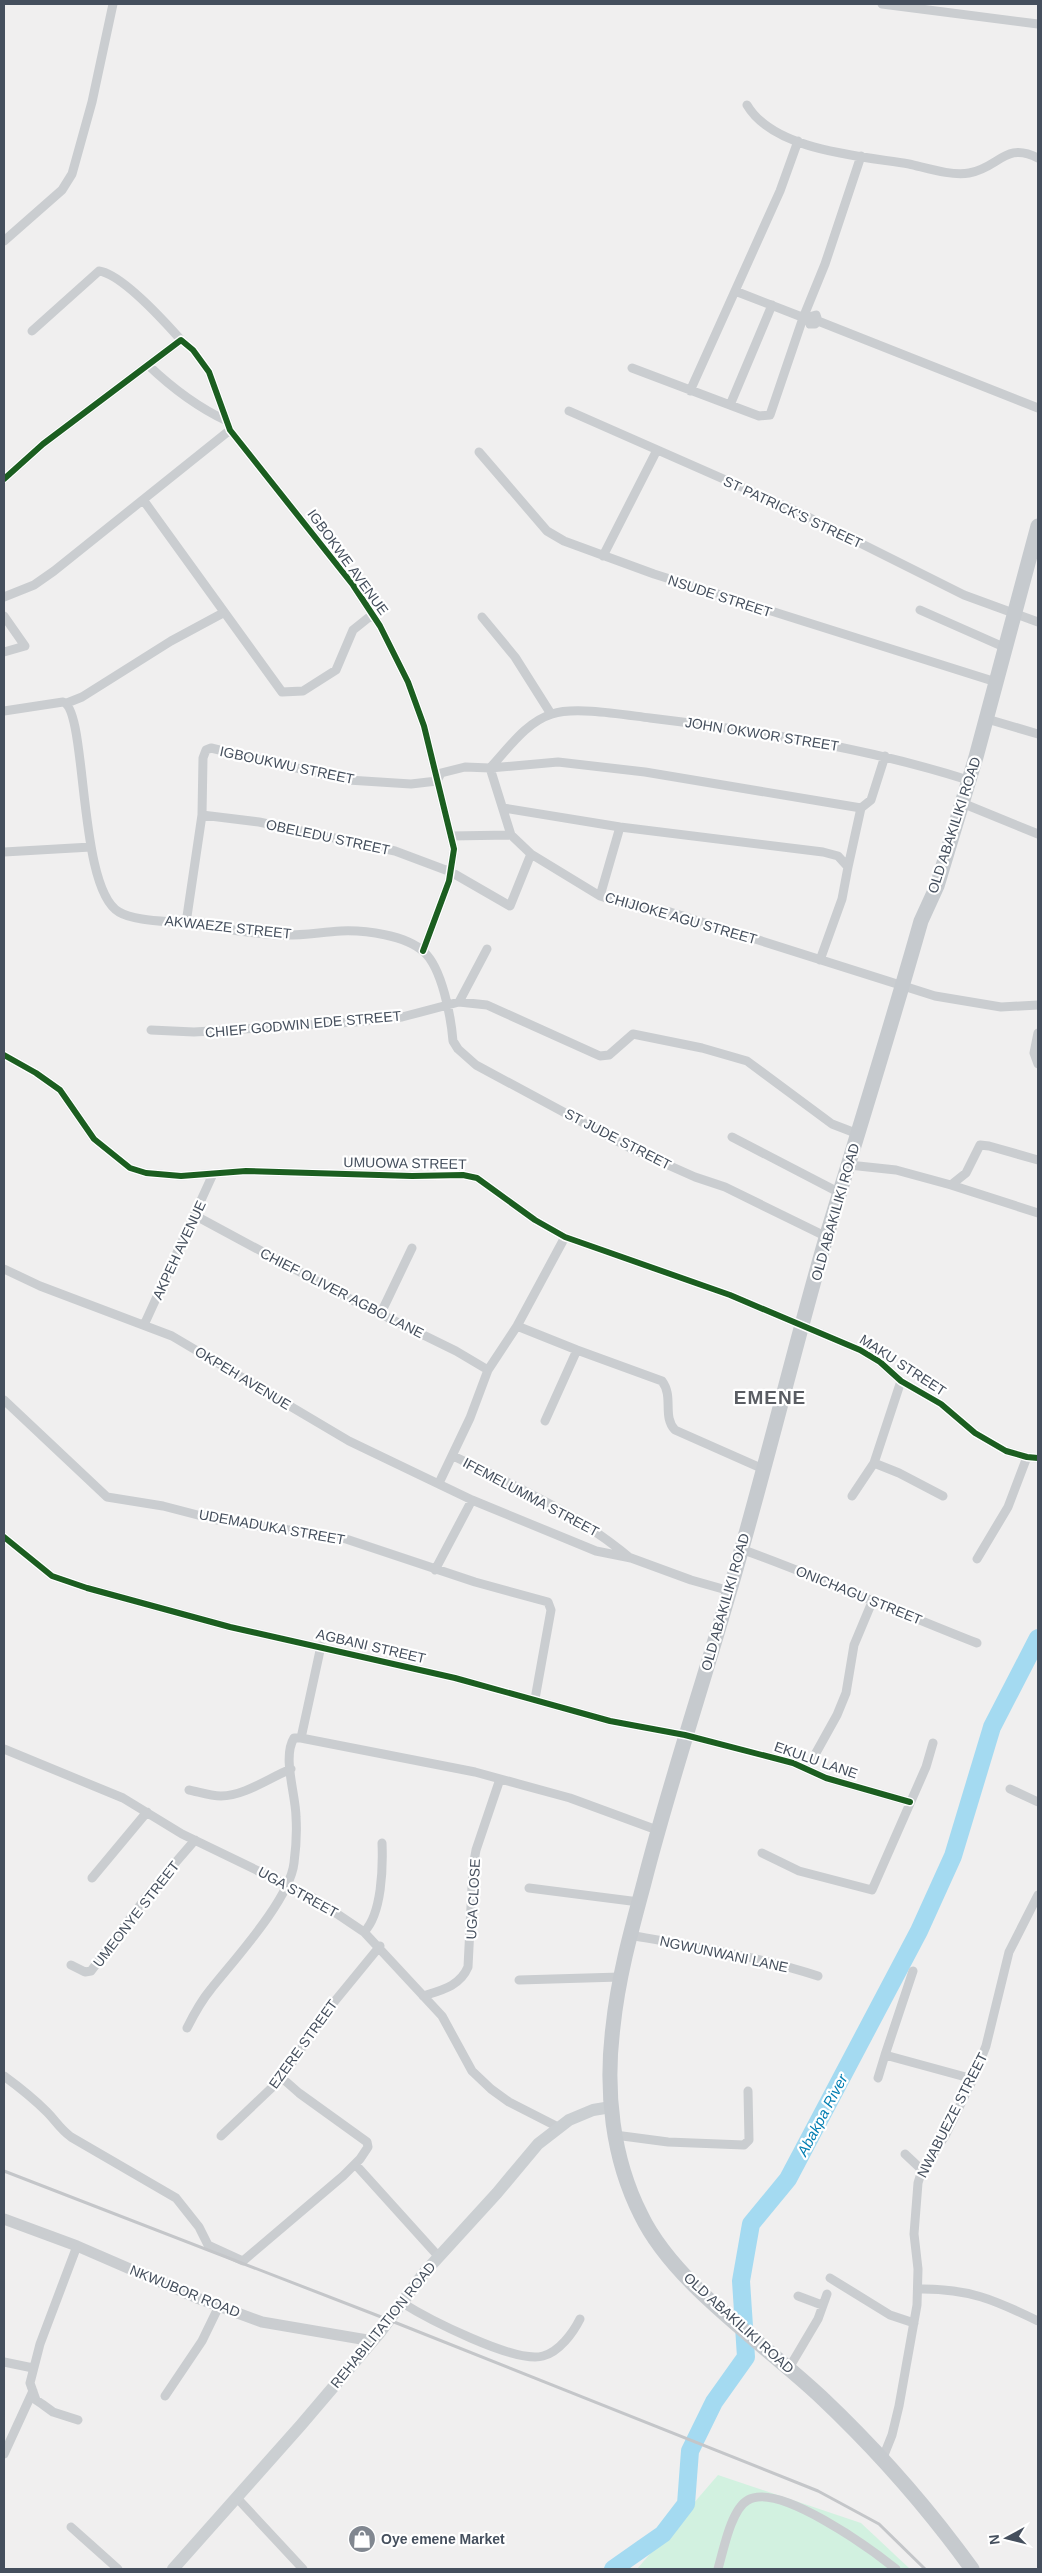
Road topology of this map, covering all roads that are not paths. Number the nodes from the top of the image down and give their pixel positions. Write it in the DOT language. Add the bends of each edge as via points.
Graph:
graph roads {
  1 [pos="113,4"];
  2 [pos="882,4"];
  3 [pos="928,6"];
  4 [pos="1038,24"];
  5 [pos="747,105"];
  6 [pos="798,141"];
  7 [pos="861,156"];
  8 [pos="1038,158"];
  9 [pos="4,240"];
  10 [pos="735,291"];
  11 [pos="772,305"];
  12 [pos="805,319"];
  13 [pos="32,331"];
  14 [pos="181,340"];
  15 [pos="148,365"];
  16 [pos="632,368"];
  17 [pos="690,391"];
  18 [pos="730,405"];
  19 [pos="1038,408"];
  20 [pos="569,411"];
  21 [pos="228,426"];
  22 [pos="657,450"];
  23 [pos="479,452"];
  24 [pos="4,479"];
  25 [pos="144,501"];
  26 [pos="1038,526"];
  27 [pos="603,556"];
  28 [pos="4,597"];
  29 [pos="920,610"];
  30 [pos="223,613"];
  31 [pos="373,614"];
  32 [pos="4,616"];
  33 [pos="1016,616"];
  34 [pos="482,617"];
  35 [pos="1038,622"];
  36 [pos="1006,648"];
  37 [pos="4,652"];
  38 [pos="996,682"];
  39 [pos="67,703"];
  40 [pos="4,711"];
  41 [pos="552,714"];
  42 [pos="987,719"];
  43 [pos="1038,734"];
  44 [pos="885,756"];
  45 [pos="490,768"];
  46 [pos="968,780"];
  47 [pos="437,781"];
  48 [pos="962,803"];
  49 [pos="503,808"];
  50 [pos="861,808"];
  51 [pos="202,815"];
  52 [pos="620,828"];
  53 [pos="1038,834"];
  54 [pos="511,835"];
  55 [pos="451,836"];
  56 [pos="91,847"];
  57 [pos="4,852"];
  58 [pos="531,854"];
  59 [pos="848,866"];
  60 [pos="451,872"];
  61 [pos="600,896"];
  62 [pos="186,923"];
  63 [pos="487,949"];
  64 [pos="423,950"];
  65 [pos="820,960"];
  66 [pos="903,986"];
  67 [pos="459,1002"];
  68 [pos="446,1005"];
  69 [pos="1038,1005"];
  70 [pos="152,1030"];
  71 [pos="1038,1033"];
  72 [pos="4,1056"];
  73 [pos="1038,1064"];
  74 [pos="858,1134"];
  75 [pos="732,1137"];
  76 [pos="1038,1160"];
  77 [pos="848,1165"];
  78 [pos="214,1174"];
  79 [pos="951,1185"];
  80 [pos="840,1192"];
  81 [pos="1038,1214"];
  82 [pos="196,1216"];
  83 [pos="565,1237"];
  84 [pos="827,1237"];
  85 [pos="412,1248"];
  86 [pos="4,1269"];
  87 [pos="380,1315"];
  88 [pos="144,1325"];
  89 [pos="517,1326"];
  90 [pos="801,1327"];
  91 [pos="577,1350"];
  92 [pos="488,1370"];
  93 [pos="901,1381"];
  94 [pos="4,1400"];
  95 [pos="545,1421"];
  96 [pos="453,1456"];
  97 [pos="1027,1457"];
  98 [pos="1038,1458"];
  99 [pos="874,1463"];
  100 [pos="763,1469"];
  101 [pos="439,1483"];
  102 [pos="852,1496"];
  103 [pos="943,1496"];
  104 [pos="472,1500"];
  105 [pos="4,1537"];
  106 [pos="741,1549"];
  107 [pos="631,1558"];
  108 [pos="977,1559"];
  109 [pos="435,1570"];
  110 [pos="730,1591"];
  111 [pos="872,1602"];
  112 [pos="977,1643"];
  113 [pos="321,1646"];
  114 [pos="535,1699"];
  115 [pos="685,1734"];
  116 [pos="301,1738"];
  117 [pos="933,1743"];
  118 [pos="4,1749"];
  119 [pos="290,1769"];
  120 [pos="807,1769"];
  121 [pos="500,1779"];
  122 [pos="1010,1789"];
  123 [pos="189,1790"];
  124 [pos="910,1802"];
  125 [pos="1038,1802"];
  126 [pos="147,1812"];
  127 [pos="657,1830"];
  128 [pos="195,1840"];
  129 [pos="382,1843"];
  130 [pos="762,1853"];
  131 [pos="92,1878"];
  132 [pos="287,1884"];
  133 [pos="528,1888"];
  134 [pos="1038,1895"];
  135 [pos="639,1902"];
  136 [pos="364,1932"];
  137 [pos="629,1935"];
  138 [pos="380,1946"];
  139 [pos="71,1965"];
  140 [pos="913,1971"];
  141 [pos="818,1976"];
  142 [pos="620,1977"];
  143 [pos="519,1980"];
  144 [pos="424,1996"];
  145 [pos="187,2028"];
  146 [pos="885,2055"];
  147 [pos="4,2076"];
  148 [pos="282,2078"];
  149 [pos="878,2078"];
  150 [pos="973,2079"];
  151 [pos="748,2091"];
  152 [pos="611,2107"];
  153 [pos="558,2127"];
  154 [pos="615,2135"];
  155 [pos="221,2136"];
  156 [pos="906,2154"];
  157 [pos="355,2164"];
  158 [pos="922,2170"];
  159 [pos="4,2219"];
  160 [pos="78,2246"];
  161 [pos="439,2257"];
  162 [pos="830,2278"];
  163 [pos="918,2289"];
  164 [pos="827,2294"];
  165 [pos="798,2296"];
  166 [pos="401,2302"];
  167 [pos="822,2305"];
  168 [pos="219,2306"];
  169 [pos="580,2319"];
  170 [pos="1038,2321"];
  171 [pos="914,2323"];
  172 [pos="373,2341"];
  173 [pos="4,2362"];
  174 [pos="784,2363"];
  175 [pos="33,2368"];
  176 [pos="33,2391"];
  177 [pos="165,2396"];
  178 [pos="78,2420"];
  179 [pos="4,2454"];
  180 [pos="882,2460"];
  181 [pos="237,2498"];
  182 [pos="71,2528"];
  183 [pos="118,2569"];
  184 [pos="173,2569"];
  185 [pos="303,2569"];
  186 [pos="718,2569"];
  187 [pos="896,2569"];
  188 [pos="972,2569"];
  1 -- 9 [label="street" via="92,102 72,174 62,190"];
  2 -- 3 [label="street"];
  3 -- 4 [label="street"];
  5 -- 6 [label="street" via="759,121"];
  6 -- 7 [label="street"];
  6 -- 10 [label="street" via="780,191"];
  7 -- 8 [label="street" via="968,173 994,164 1010,152 1022,151"];
  7 -- 12 [label="street"];
  10 -- 11 [label="street"];
  10 -- 17 [label="street"];
  11 -- 12 [label="street"];
  11 -- 18 [label="street"];
  12 -- 18 [label="street" via="770,414 759,416"];
  12 -- 19 [label="street" via="813,314 818,316 818,321"];
  13 -- 14 [label="street" via="99,271 114,278 157,312"];
  14 -- 15 [label="street"];
  14 -- 21 [label="street" via="209,372"];
  15 -- 21 [label="street" via="166,383"];
  15 -- 24 [label="street" via="43,444"];
  16 -- 17 [label="street"];
  17 -- 18 [label="street"];
  20 -- 22 [label="street, ST PATRICK'S STREET"];
  21 -- 25 [label="street"];
  21 -- 31 [label="street, IGBOKWE AVENUE"];
  22 -- 27 [label="street"];
  22 -- 33 [label="street, ST PATRICK'S STREET" via="794,510 964,595"];
  23 -- 27 [label="street, NSUDE STREET" via="547,531"];
  25 -- 28 [label="street" via="34,585"];
  25 -- 30 [label="street"];
  26 -- 33 [label="main road, OLD ABAKILIKI ROAD"];
  27 -- 38 [label="street, NSUDE STREET"];
  29 -- 36 [label="street"];
  30 -- 31 [label="street" via="282,692 303,691 336,670 353,630"];
  30 -- 39 [label="street"];
  31 -- 47 [label="street, IGBOKWE AVENUE" via="408,682 424,726"];
  32 -- 37 [label="street" via="25,646"];
  33 -- 35 [label="street, ST PATRICK'S STREET"];
  33 -- 36 [label="main road, OLD ABAKILIKI ROAD"];
  34 -- 41 [label="street" via="515,657"];
  36 -- 38 [label="main road, OLD ABAKILIKI ROAD"];
  38 -- 42 [label="main road, OLD ABAKILIKI ROAD"];
  39 -- 40 [label="street"];
  39 -- 56 [label="street" via="78,736"];
  41 -- 44 [label="street, JOHN OKWOR STREET" via="608,713 820,743"];
  41 -- 45 [label="street, JOHN OKWOR STREET" via="529,726"];
  42 -- 43 [label="street"];
  42 -- 46 [label="main road, OLD ABAKILIKI ROAD"];
  44 -- 46 [label="street, JOHN OKWOR STREET"];
  44 -- 50 [label="street" via="871,800"];
  45 -- 47 [label="street, IGBOUKWU STREET" via="457,769 441,773"];
  45 -- 49 [label="street, CHIJIOKE AGU STREET"];
  45 -- 50 [label="street, IGBOUKWU STREET" via="558,762 645,772"];
  46 -- 48 [label="main road, OLD ABAKILIKI ROAD"];
  47 -- 51 [label="street, IGBOUKWU STREET" via="411,784 348,780 211,748 206,750 203,758"];
  47 -- 55 [label="street, IGBOKWE AVENUE"];
  48 -- 53 [label="street"];
  48 -- 66 [label="main road, OLD ABAKILIKI ROAD"];
  49 -- 52 [label="street"];
  49 -- 54 [label="street, CHIJIOKE AGU STREET"];
  50 -- 59 [label="street"];
  51 -- 60 [label="street, OBELEDU STREET" via="259,822 395,851"];
  51 -- 62 [label="street"];
  52 -- 59 [label="street" via="823,852 838,856"];
  52 -- 61 [label="street"];
  54 -- 55 [label="street"];
  54 -- 58 [label="street, CHIJIOKE AGU STREET"];
  55 -- 60 [label="street, IGBOKWE AVENUE" via="454,849"];
  56 -- 57 [label="street"];
  56 -- 62 [label="street, AKWAEZE STREET" via="106,898 120,913"];
  58 -- 60 [label="street, OBELEDU STREET" via="510,906"];
  58 -- 61 [label="street, CHIJIOKE AGU STREET"];
  59 -- 65 [label="street" via="842,899"];
  60 -- 64 [label="street, IGBOKWE AVENUE"];
  61 -- 65 [label="street, CHIJIOKE AGU STREET" via="670,912"];
  62 -- 64 [label="street, AKWAEZE STREET" via="280,935 368,932"];
  63 -- 67 [label="street"];
  64 -- 68 [label="street" via="435,968"];
  65 -- 66 [label="street, CHIJIOKE AGU STREET"];
  66 -- 69 [label="street, CHIJIOKE AGU STREET" via="983,1005"];
  66 -- 74 [label="main road, OLD ABAKILIKI ROAD"];
  67 -- 68 [label="street, CHIEF GODWIN EDE STREET"];
  67 -- 74 [label="street, CHIEF GODWIN EDE STREET" via="487,1006 600,1056 609,1055 634,1034 728,1054 747,1061 771,1077 832,1124"];
  68 -- 70 [label="street, CHIEF GODWIN EDE STREET" via="402,1017 355,1022 194,1032"];
  68 -- 84 [label="street, ST JUDE STREET" via="453,1041 476,1065 632,1149 725,1187"];
  71 -- 73 [label="street" via="1034,1052"];
  72 -- 78 [label="street, UMUOWA STREET" via="36,1072 60,1090 94,1139 130,1168 174,1176"];
  74 -- 77 [label="main road, OLD ABAKILIKI ROAD"];
  75 -- 80 [label="street"];
  76 -- 79 [label="street" via="980,1145 966,1173"];
  77 -- 79 [label="street" via="896,1170"];
  77 -- 80 [label="main road, OLD ABAKILIKI ROAD"];
  78 -- 82 [label="street, AKPEH AVENUE"];
  78 -- 83 [label="street, UMUOWA STREET" via="246,1171 412,1176 463,1174 492,1187 535,1220"];
  79 -- 81 [label="street"];
  80 -- 84 [label="main road, OLD ABAKILIKI ROAD"];
  82 -- 87 [label="street, CHIEF OLIVER AGBO LANE"];
  82 -- 88 [label="street, AKPEH AVENUE"];
  83 -- 89 [label="street"];
  83 -- 90 [label="street, UMUOWA STREET" via="730,1295"];
  84 -- 90 [label="main road, OLD ABAKILIKI ROAD"];
  85 -- 87 [label="street"];
  86 -- 88 [label="street, OKPEH AVENUE"];
  87 -- 92 [label="street, CHIEF OLIVER AGBO LANE"];
  88 -- 101 [label="street, OKPEH AVENUE" via="197,1350 356,1445"];
  89 -- 91 [label="street"];
  89 -- 92 [label="street"];
  90 -- 93 [label="street, MAKU STREET" via="860,1350"];
  90 -- 100 [label="main road, OLD ABAKILIKI ROAD"];
  91 -- 95 [label="street"];
  91 -- 100 [label="street" via="662,1381 669,1392 668,1420 675,1430"];
  92 -- 96 [label="street"];
  93 -- 97 [label="street, MAKU STREET" via="941,1404 961,1424 983,1439"];
  93 -- 99 [label="street"];
  94 -- 109 [label="street, UDEMADUKA STREET" via="107,1496 217,1520 340,1537"];
  96 -- 101 [label="street"];
  96 -- 107 [label="street, IFEMELUMMA STREET" via="551,1504 606,1537"];
  97 -- 98 [label="street, MAKU STREET"];
  97 -- 108 [label="street" via="1008,1507"];
  99 -- 102 [label="street"];
  99 -- 103 [label="street"];
  100 -- 106 [label="main road, OLD ABAKILIKI ROAD"];
  101 -- 104 [label="street"];
  104 -- 107 [label="street" via="596,1551"];
  104 -- 109 [label="street"];
  105 -- 113 [label="street, AGBANI STREET" via="52,1576 230,1627"];
  106 -- 110 [label="main road, OLD ABAKILIKI ROAD"];
  106 -- 111 [label="street, ONICHAGU STREET" via="840,1586"];
  107 -- 110 [label="street"];
  109 -- 114 [label="street, UDEMADUKA STREET" via="548,1602 551,1610"];
  110 -- 115 [label="main road, OLD ABAKILIKI ROAD"];
  111 -- 112 [label="street, ONICHAGU STREET"];
  111 -- 120 [label="street, EKULU LANE" via="854,1645 846,1694"];
  113 -- 114 [label="street, AGBANI STREET"];
  113 -- 116 [label="street"];
  114 -- 115 [label="street, AGBANI STREET" via="610,1721"];
  115 -- 120 [label="street, EKULU LANE"];
  115 -- 127 [label="main road, OLD ABAKILIKI ROAD"];
  116 -- 119 [label="street" via="292,1740"];
  116 -- 121 [label="street"];
  117 -- 124 [label="street"];
  118 -- 126 [label="street, UGA STREET" via="123,1798"];
  119 -- 123 [label="street" via="239,1793 219,1796"];
  119 -- 132 [label="street" via="296,1847"];
  120 -- 124 [label="street, EKULU LANE" via="826,1778"];
  121 -- 127 [label="street" via="570,1798"];
  121 -- 144 [label="street, UGA CLOSE" via="473,1867 468,1967 464,1977 454,1985"];
  122 -- 125 [label="street"];
  124 -- 130 [label="street" via="872,1890 799,1871"];
  126 -- 128 [label="street, UGA STREET"];
  126 -- 131 [label="street"];
  127 -- 135 [label="main road, OLD ABAKILIKI ROAD"];
  128 -- 132 [label="street, UGA STREET"];
  128 -- 139 [label="street, UMEONYE STREET" via="150,1892 91,1971 85,1972"];
  129 -- 136 [label="street" via="376,1907 370,1926"];
  132 -- 136 [label="street, UGA STREET"];
  132 -- 145 [label="street" via="248,1946 200,2004"];
  133 -- 135 [label="street"];
  134 -- 150 [label="street, NWABUEZE STREET" via="1002,1970 986,2046"];
  135 -- 137 [label="main road, OLD ABAKILIKI ROAD"];
  136 -- 138 [label="street, UGA STREET"];
  137 -- 141 [label="street, NGWUNWANI LANE" via="782,1964"];
  137 -- 142 [label="main road, OLD ABAKILIKI ROAD"];
  138 -- 144 [label="street, UGA STREET"];
  138 -- 148 [label="street, EZERE STREET" via="321,2018"];
  140 -- 146 [label="street"];
  142 -- 143 [label="street"];
  142 -- 152 [label="main road, OLD ABAKILIKI ROAD" via="612,2030"];
  144 -- 153 [label="street, UGA STREET" via="442,2016 472,2071 491,2089"];
  146 -- 149 [label="street"];
  146 -- 150 [label="street"];
  147 -- 157 [label="street" via="49,2114 58,2128 176,2198 199,2226 208,2245 243,2261"];
  148 -- 155 [label="street, EZERE STREET"];
  148 -- 157 [label="street" via="367,2142 368,2147"];
  150 -- 158 [label="street, NWABUEZE STREET" via="945,2136"];
  151 -- 154 [label="street" via="749,2140 744,2145 668,2142"];
  152 -- 153 [label="main road, REHABILITATION ROAD" via="584,2113"];
  152 -- 154 [label="main road, OLD ABAKILIKI ROAD"];
  153 -- 161 [label="main road, REHABILITATION ROAD" via="538,2144"];
  154 -- 174 [label="main road, OLD ABAKILIKI ROAD" via="627,2181 644,2222 690,2282"];
  156 -- 158 [label="street"];
  157 -- 161 [label="street"];
  158 -- 163 [label="street, NWABUEZE STREET" via="914,2234"];
  159 -- 160 [label="street, NKWUBOR ROAD"];
  160 -- 168 [label="street, NKWUBOR ROAD"];
  160 -- 175 [label="street"];
  161 -- 166 [label="main road, REHABILITATION ROAD"];
  162 -- 171 [label="street" via="890,2315"];
  163 -- 170 [label="street" via="942,2289 991,2298"];
  163 -- 171 [label="street, NWABUEZE STREET"];
  164 -- 167 [label="street"];
  165 -- 167 [label="street"];
  166 -- 169 [label="street" via="444,2327 530,2358 551,2353"];
  166 -- 172 [label="main road, REHABILITATION ROAD"];
  167 -- 174 [label="street" via="818,2319"];
  168 -- 172 [label="street, NKWUBOR ROAD" via="262,2322"];
  168 -- 177 [label="street" via="202,2341"];
  171 -- 180 [label="street, NWABUEZE STREET" via="899,2406"];
  172 -- 181 [label="main road, REHABILITATION ROAD"];
  173 -- 175 [label="street"];
  174 -- 180 [label="main road, OLD ABAKILIKI ROAD"];
  175 -- 176 [label="street" via="30,2383"];
  176 -- 178 [label="street" via="36,2400 53,2412"];
  176 -- 179 [label="street"];
  180 -- 188 [label="main road, OLD ABAKILIKI ROAD" via="950,2538"];
  181 -- 184 [label="main road, REHABILITATION ROAD"];
  181 -- 185 [label="street"];
  182 -- 183 [label="street"];
  186 -- 187 [label="street" via="736,2514 747,2500 761,2496 777,2498 823,2519"];
}
